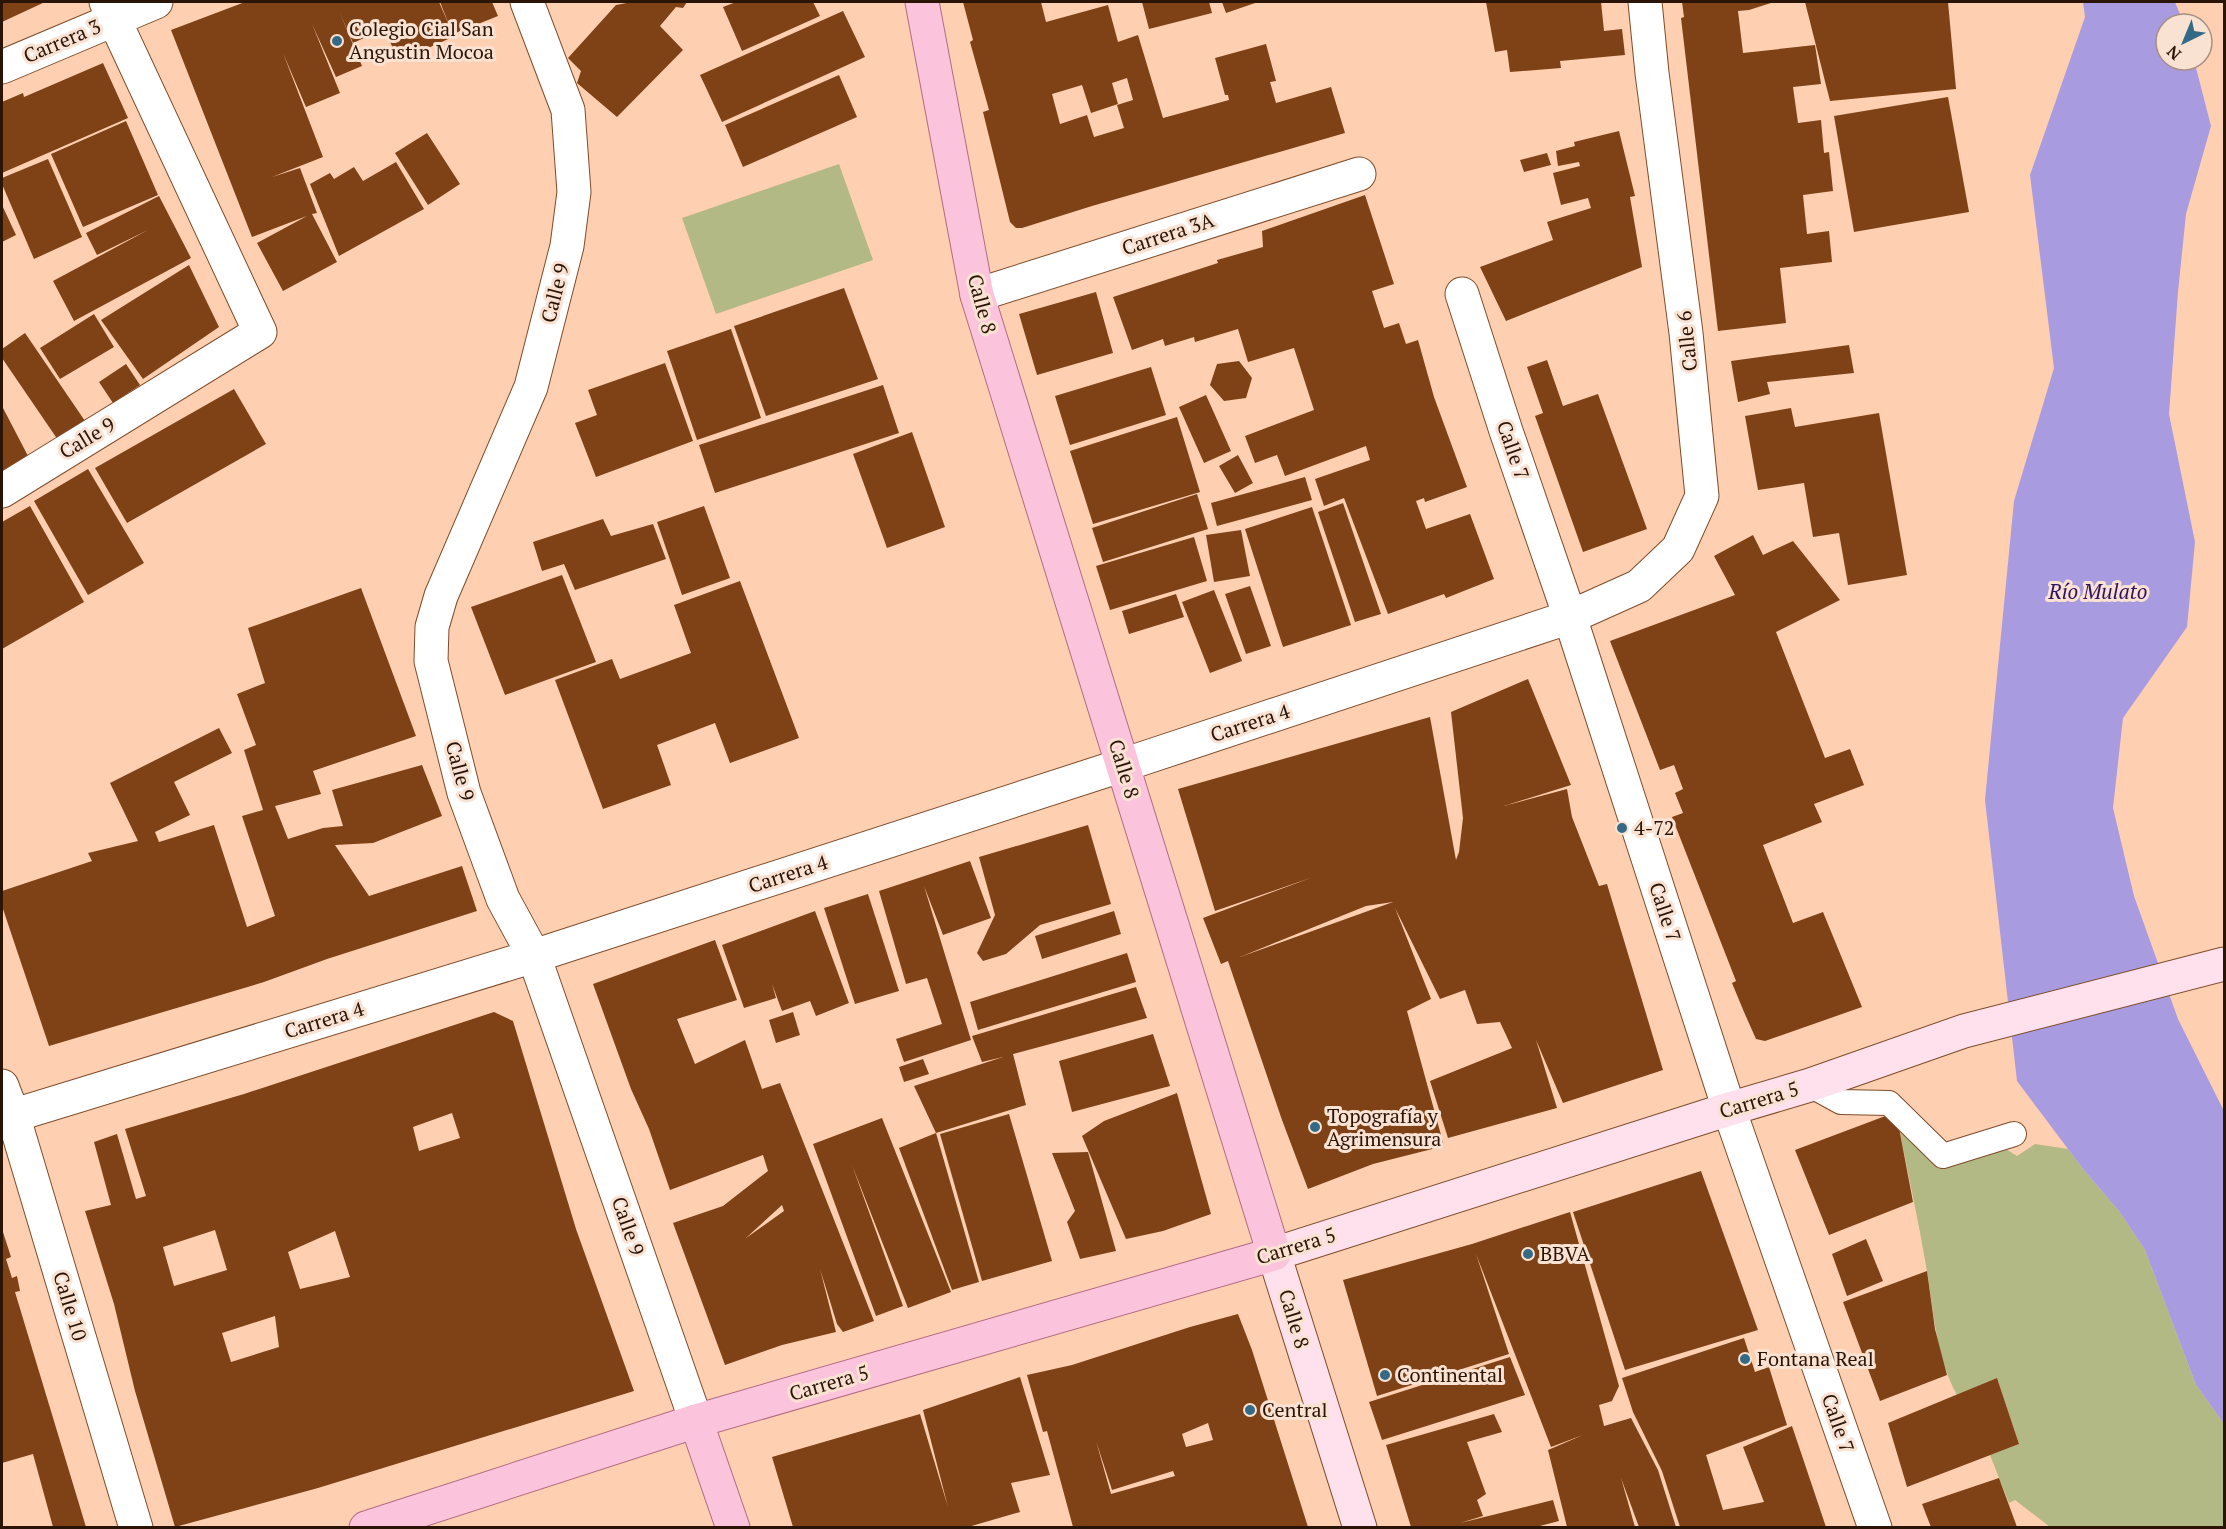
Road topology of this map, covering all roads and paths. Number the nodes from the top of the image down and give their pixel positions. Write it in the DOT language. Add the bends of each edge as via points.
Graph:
graph roads {
  1 [pos="156,2"];
  2 [pos="527,2"];
  3 [pos="922,2"];
  4 [pos="1645,2"];
  5 [pos="110,10"];
  6 [pos="2,67"];
  7 [pos="1359,174"];
  8 [pos="1462,294"];
  9 [pos="977,295"];
  10 [pos="2,490"];
  11 [pos="1570,617"];
  12 [pos="1123,765"];
  13 [pos="534,956"];
  14 [pos="2224,964"];
  15 [pos="1810,1085"];
  16 [pos="5,1107"];
  17 [pos="1729,1109"];
  18 [pos="2014,1134"];
  19 [pos="1274,1254"];
  20 [pos="696,1421"];
  21 [pos="136,1527"];
  22 [pos="366,1527"];
  23 [pos="733,1527"];
  24 [pos="1360,1527"];
  25 [pos="1875,1527"];
  1 -- 5 [label="street, Carrera 3"];
  2 -- 13 [label="street, Calle 9" via="567,110 574,192 568,236 531,387 441,596 432,627 431,661 464,793 503,899"];
  3 -- 9 [label="main road, Calle 8"];
  4 -- 11 [label="street, Calle 6" via="1702,496 1678,549 1639,586"];
  5 -- 6 [label="street, Carrera 3"];
  5 -- 10 [label="street, Calle 9" via="260,332"];
  7 -- 9 [label="street, Carrera 3A"];
  8 -- 11 [label="street, Calle 7"];
  9 -- 12 [label="main road, Calle 8"];
  11 -- 12 [label="street, Carrera 4"];
  11 -- 17 [label="street, Calle 7"];
  12 -- 13 [label="street, Carrera 4"];
  12 -- 19 [label="main road, Calle 8"];
  13 -- 16 [label="street, Carrera 4"];
  13 -- 20 [label="street, Calle 9"];
  14 -- 15 [label="main road, Carrera 5" via="1964,1030"];
  15 -- 17 [label="main road, Carrera 5"];
  15 -- 18 [label="lane" via="1841,1102 1889,1104 1943,1156"];
  16 -- 21 [label="street, Calle 10"];
  17 -- 19 [label="main road, Carrera 5"];
  17 -- 25 [label="street, Calle 7"];
  19 -- 20 [label="main road, Carrera 5"];
  19 -- 24 [label="main road, Calle 8"];
  20 -- 22 [label="main road, Carrera 5"];
  20 -- 23 [label="main road, Calle 9"];
}
